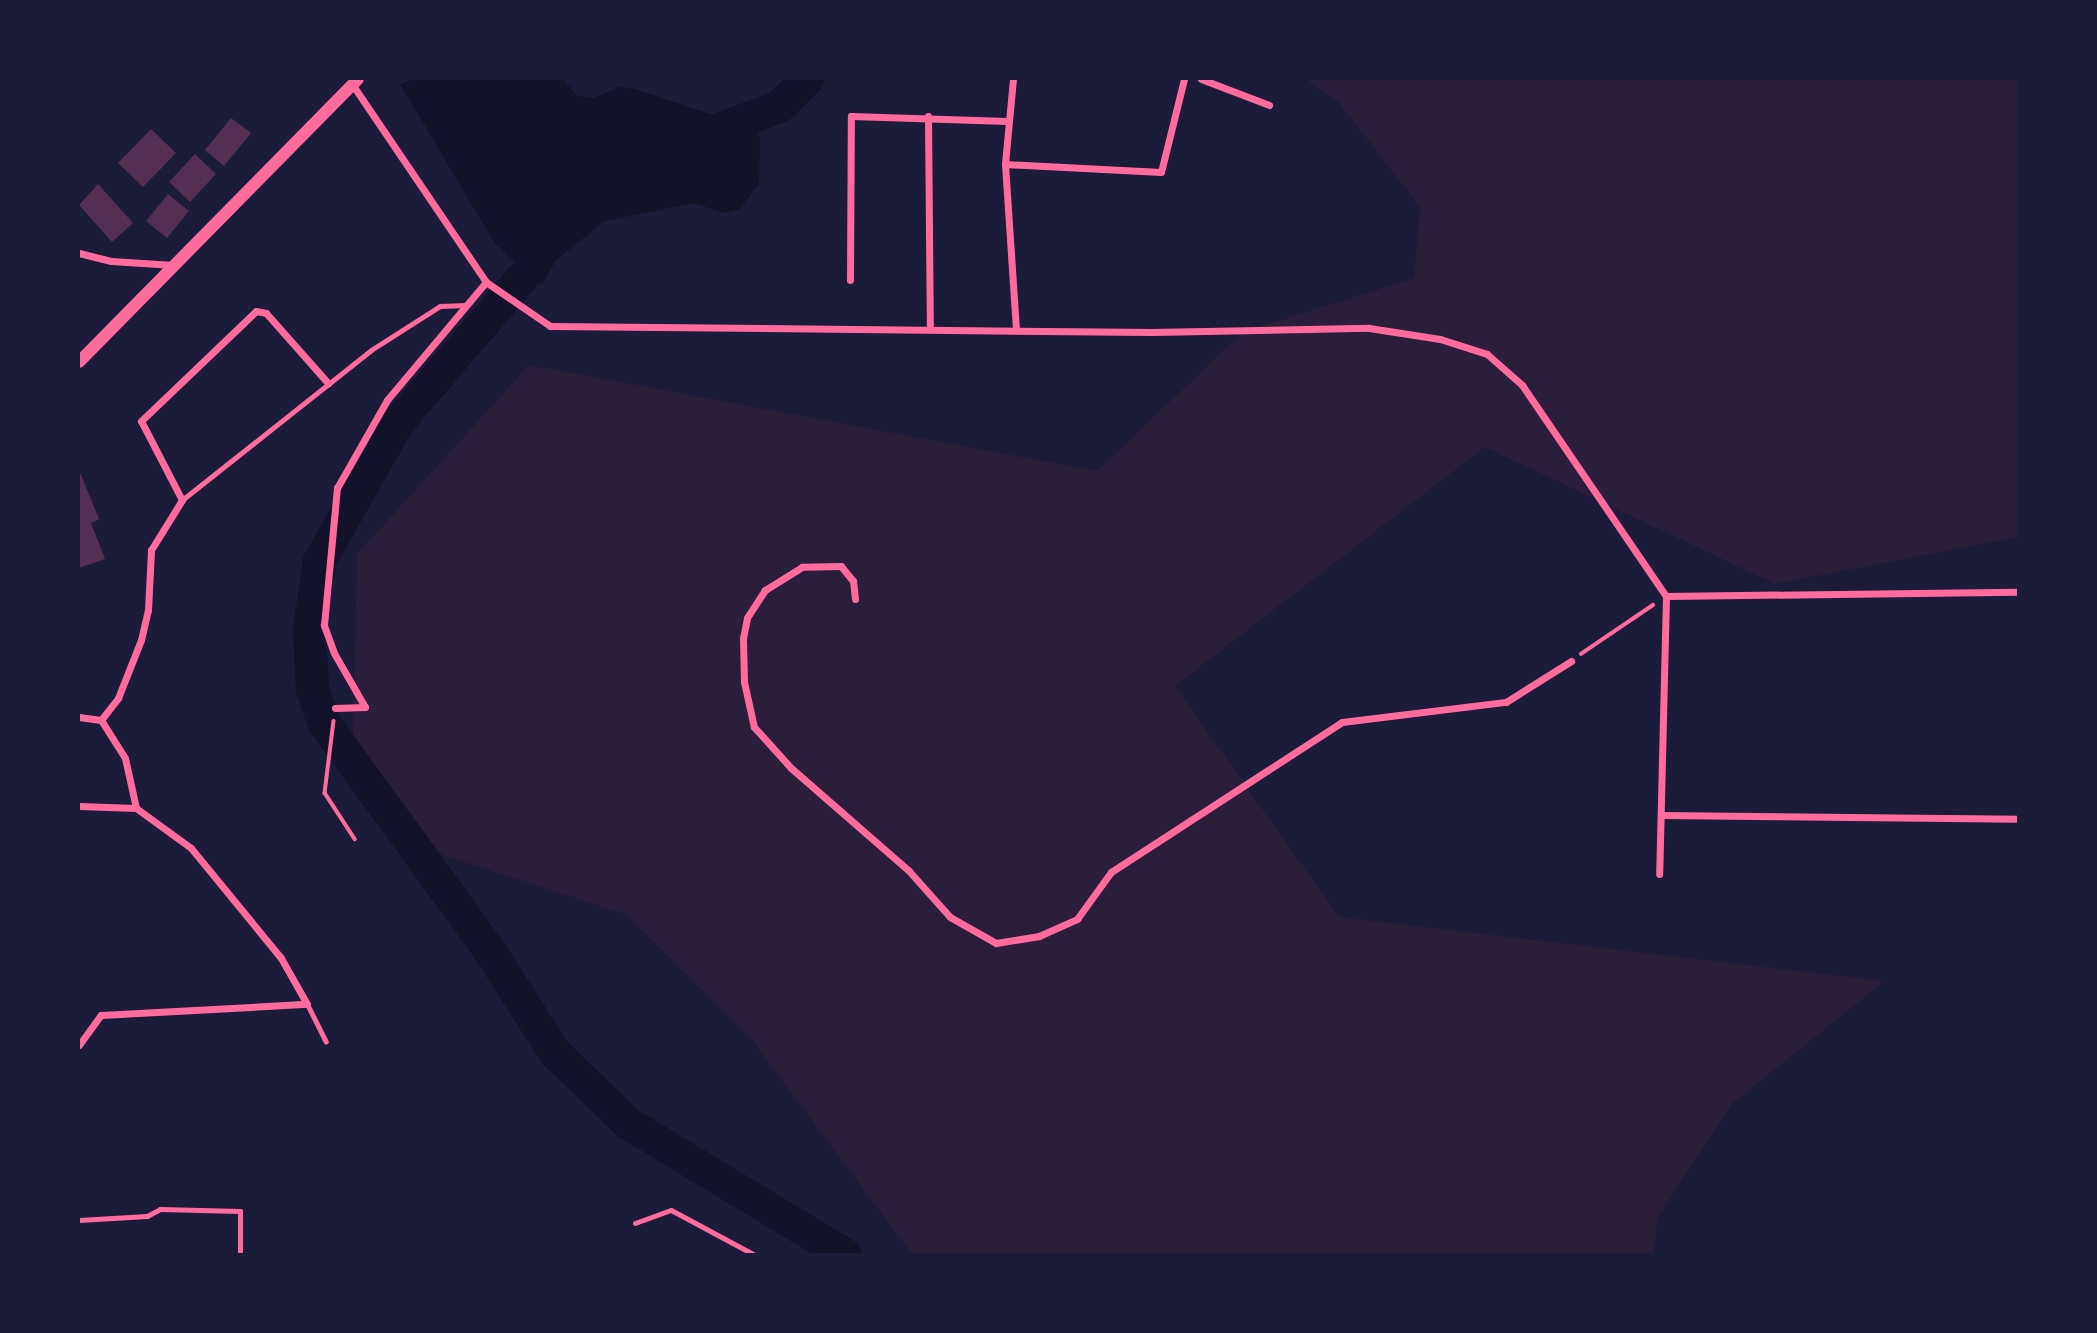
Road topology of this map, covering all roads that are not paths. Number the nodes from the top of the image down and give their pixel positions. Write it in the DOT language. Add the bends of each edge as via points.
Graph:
graph roads {
  1 [pos="1013,79"];
  2 [pos="1184,79"];
  3 [pos="1201,79"];
  4 [pos="354,81"];
  5 [pos="1269,105"];
  6 [pos="928,116"];
  7 [pos="1007,121"];
  8 [pos="1005,164"];
  9 [pos="79,253"];
  10 [pos="174,265"];
  11 [pos="850,280"];
  12 [pos="486,282"];
  13 [pos="470,304"];
  14 [pos="1016,328"];
  15 [pos="930,329"];
  16 [pos="79,362"];
  17 [pos="328,383"];
  18 [pos="182,500"];
  19 [pos="2018,592"];
  20 [pos="1666,596"];
  21 [pos="855,599"];
  22 [pos="1570,661"];
  23 [pos="335,708"];
  24 [pos="79,717"];
  25 [pos="101,720"];
  26 [pos="79,806"];
  27 [pos="136,808"];
  28 [pos="1661,815"];
  29 [pos="2018,819"];
  30 [pos="1659,874"];
  31 [pos="307,1004"];
  32 [pos="326,1042"];
  33 [pos="79,1045"];
  34 [pos="79,1220"];
  35 [pos="635,1223"];
  36 [pos="240,1254"];
  37 [pos="753,1254"];
  1 -- 7 [label="street"];
  2 -- 8 [label="street" via="1161,173"];
  3 -- 5 [label="street"];
  4 -- 10 [label="street"];
  4 -- 12 [label="street"];
  6 -- 7 [label="street"];
  6 -- 11 [label="street" via="851,116"];
  6 -- 15 [label="street"];
  7 -- 8 [label="street"];
  8 -- 14 [label="street"];
  9 -- 10 [label="street" via="111,261"];
  10 -- 16 [label="street"];
  12 -- 13 [label="street"];
  12 -- 15 [label="street" via="550,326"];
  13 -- 17 [label="lane" via="440,306"];
  13 -- 23 [label="street" via="387,400 337,488 324,625 334,653 365,707"];
  14 -- 15 [label="street"];
  14 -- 20 [label="street" via="1152,332 1369,328 1440,339 1487,354 1522,385"];
  17 -- 18 [label="lane"];
  17 -- 18 [label="street" via="266,313 256,311 141,421"];
  18 -- 25 [label="street" via="151,550 148,610 141,640 118,698"];
  19 -- 20 [label="street"];
  20 -- 28 [label="street"];
  21 -- 22 [label="street" via="853,581 841,566 802,566 765,590 747,618 743,638 744,682 754,727 791,768 909,871 950,917 996,943 1040,936 1077,919 1111,872 1342,722 1506,702"];
  24 -- 25 [label="street"];
  25 -- 27 [label="street" via="125,758"];
  26 -- 27 [label="street"];
  27 -- 31 [label="street" via="191,848 281,958"];
  28 -- 29 [label="street"];
  28 -- 30 [label="street"];
  31 -- 32 [label="lane"];
  31 -- 33 [label="street" via="101,1015"];
  34 -- 36 [label="lane" via="147,1216 160,1209 240,1211"];
  35 -- 37 [label="lane" via="671,1210"];
}
